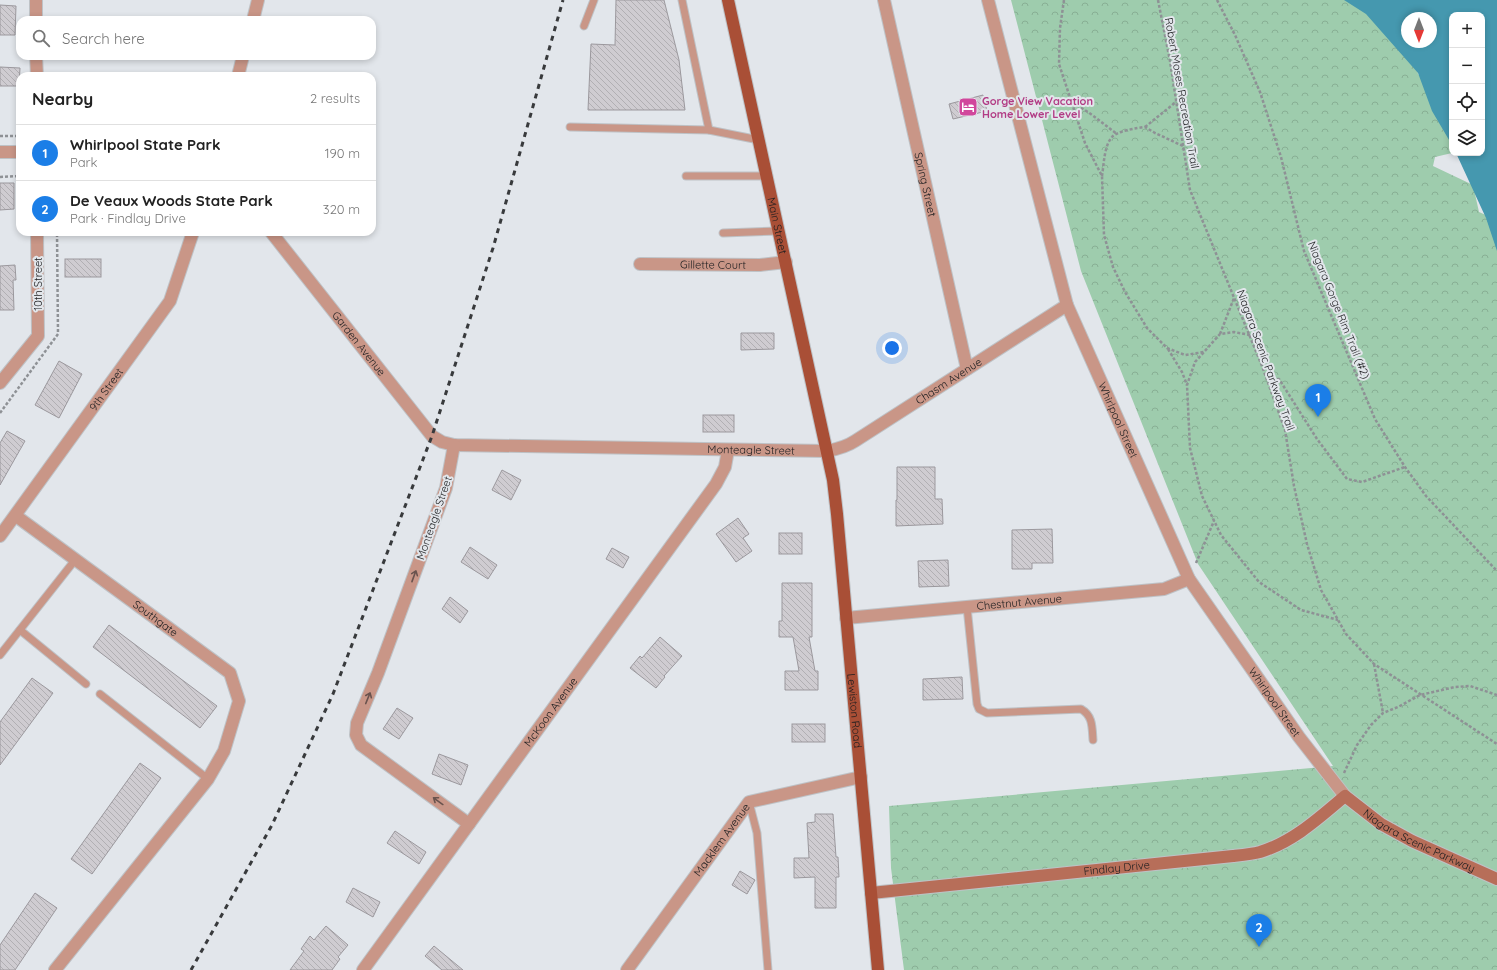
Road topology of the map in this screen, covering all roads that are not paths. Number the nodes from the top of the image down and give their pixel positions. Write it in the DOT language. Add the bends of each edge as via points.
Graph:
graph roads {
  1 [pos="36,0"];
  2 [pos="258,0"];
  3 [pos="594,0"];
  4 [pos="682,0"];
  5 [pos="728,0"];
  6 [pos="884,0"];
  7 [pos="988,0"];
  8 [pos="36,16"];
  9 [pos="254,16"];
  10 [pos="584,26"];
  11 [pos="36,60"];
  12 [pos="242,60"];
  13 [pos="37,72"];
  14 [pos="239,72"];
  15 [pos="570,127"];
  16 [pos="709,130"];
  17 [pos="759,140"];
  18 [pos="0,152"];
  19 [pos="16,152"];
  20 [pos="686,176"];
  21 [pos="767,176"];
  22 [pos="779,231"];
  23 [pos="723,233"];
  24 [pos="37,236"];
  25 [pos="192,236"];
  26 [pos="274,236"];
  27 [pos="786,262"];
  28 [pos="640,264"];
  29 [pos="1067,305"];
  30 [pos="967,369"];
  31 [pos="0,384"];
  32 [pos="454,445"];
  33 [pos="728,450"];
  34 [pos="827,451"];
  35 [pos="16,516"];
  36 [pos="0,536"];
  37 [pos="75,560"];
  38 [pos="1189,579"];
  39 [pos="967,607"];
  40 [pos="846,618"];
  41 [pos="20,630"];
  42 [pos="0,655"];
  43 [pos="86,684"];
  44 [pos="100,694"];
  45 [pos="1093,740"];
  46 [pos="860,777"];
  47 [pos="208,779"];
  48 [pos="1345,796"];
  49 [pos="749,802"];
  50 [pos="469,824"];
  51 [pos="1497,879"];
  52 [pos="871,893"];
  53 [pos="55,970"];
  54 [pos="363,970"];
  55 [pos="627,970"];
  56 [pos="768,970"];
  57 [pos="878,970"];
  1 -- 8 [label="street"];
  2 -- 9 [label="street"];
  3 -- 10 [label="lane"];
  4 -- 16 [label="lane"];
  5 -- 17 [label="main road, Main Street"];
  6 -- 30 [label="street, Spring Street"];
  7 -- 29 [label="street, Whirlpool Street"];
  11 -- 13 [label="street"];
  12 -- 14 [label="street"];
  15 -- 16 [label="lane"];
  16 -- 17 [label="lane"];
  17 -- 21 [label="main road, Main Street"];
  18 -- 19 [label="street"];
  20 -- 21 [label="lane"];
  21 -- 22 [label="main road, Main Street"];
  22 -- 23 [label="lane"];
  22 -- 27 [label="main road, Main Street"];
  24 -- 31 [label="street, 10th Street" via="38,336"];
  25 -- 35 [label="street, 9th Street" via="170,302"];
  26 -- 32 [label="street, Garden Avenue" via="432,436"];
  27 -- 28 [label="street, Gillette Court" via="760,266"];
  27 -- 34 [label="main road, Main Street"];
  29 -- 30 [label="street, Chasm Avenue"];
  29 -- 38 [label="street, Whirlpool Street"];
  30 -- 34 [label="street, Chasm Avenue" via="847,447"];
  32 -- 33 [label="street, Monteagle Street"];
  50 -- 32 [label="street, Monteagle Street, one-way" via="361,745 356,735 357,723 446,488"];
  33 -- 34 [label="street, Monteagle Street"];
  33 -- 50 [label="street, McKoon Avenue" via="725,467 716,484"];
  34 -- 40 [label="main road, Lewiston Road" via="836,508"];
  35 -- 36 [label="street, 9th Street"];
  35 -- 37 [label="street, Southgate"];
  37 -- 41 [label="lane"];
  37 -- 47 [label="street, Southgate" via="230,673 239,701 224,751"];
  38 -- 39 [label="street, Chestnut Avenue" via="1164,589"];
  38 -- 48 [label="street, Whirlpool Street" via="1299,737"];
  39 -- 40 [label="street, Chestnut Avenue"];
  39 -- 45 [label="lane" via="979,710 987,713 1081,709 1091,719"];
  40 -- 46 [label="main road, Lewiston Road"];
  41 -- 42 [label="lane"];
  41 -- 43 [label="lane"];
  44 -- 47 [label="lane"];
  46 -- 49 [label="street, Macklem Avenue"];
  46 -- 52 [label="main road, Lewiston Road"];
  47 -- 53 [label="street, Southgate"];
  48 -- 51 [label="main road, Niagara Scenic Parkway" via="1381,824 1412,841"];
  48 -- 52 [label="main road, Findlay Drive" via="1317,820 1285,842 1260,852"];
  49 -- 55 [label="street, Macklem Avenue"];
  49 -- 56 [label="lane" via="756,833"];
  50 -- 54 [label="street, McKoon Avenue"];
  52 -- 57 [label="main road, Lewiston Road"];
}
